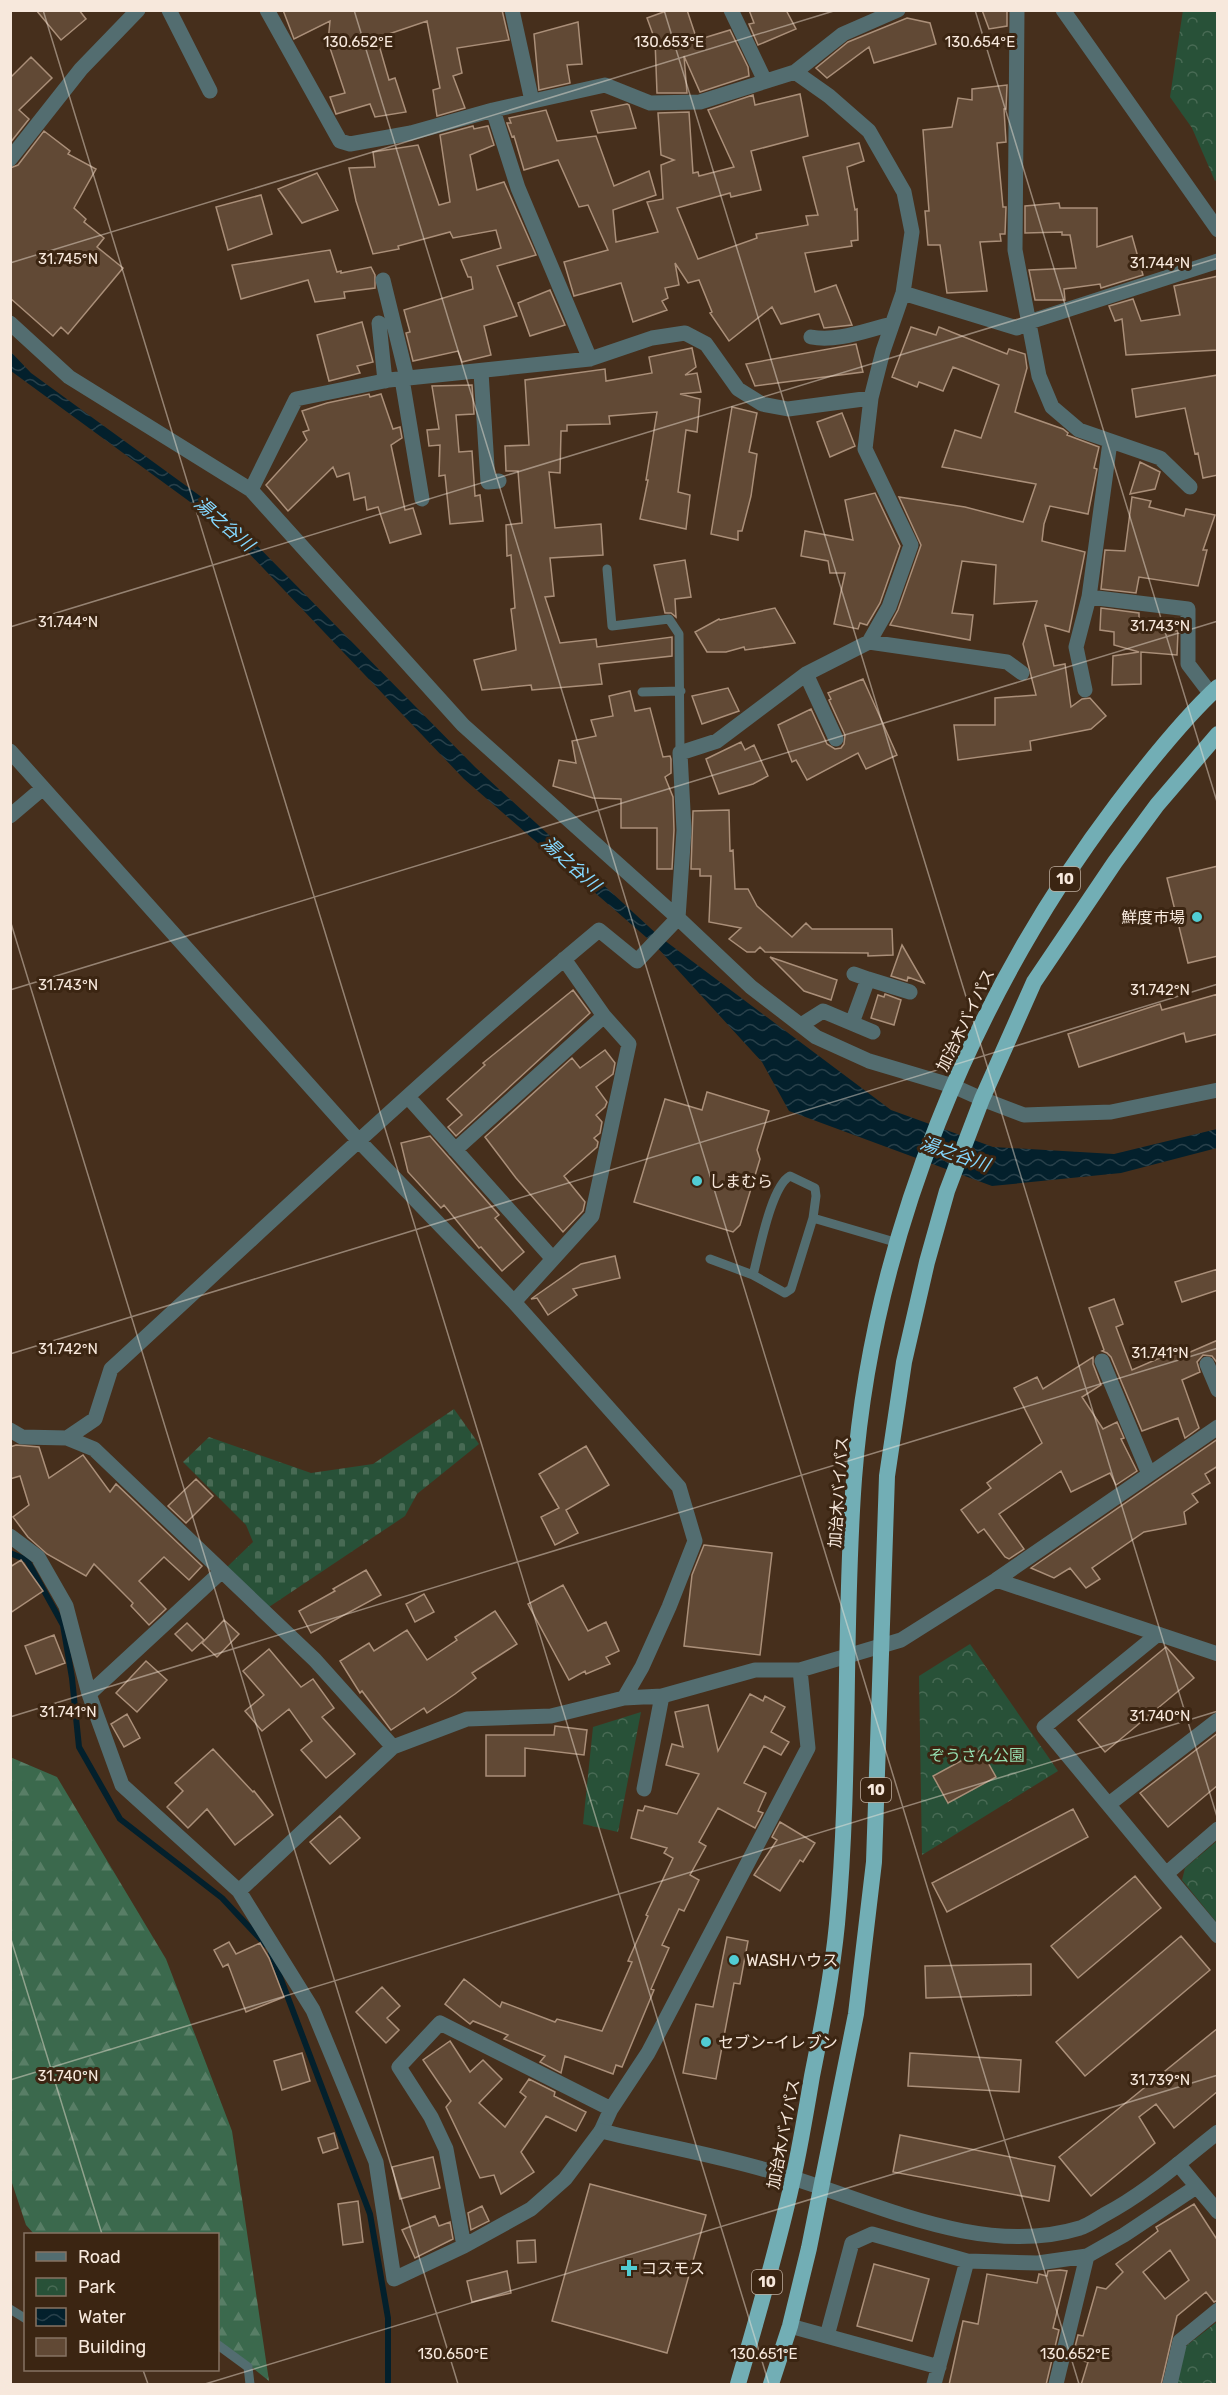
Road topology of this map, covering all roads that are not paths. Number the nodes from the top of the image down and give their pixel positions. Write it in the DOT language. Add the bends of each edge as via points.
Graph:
graph roads {
  1 [pos="138,10"];
  2 [pos="169,10"];
  3 [pos="267,10"];
  4 [pos="512,10"];
  5 [pos="731,10"];
  6 [pos="898,10"];
  7 [pos="1017,10"];
  8 [pos="1064,10"];
  9 [pos="795,72"];
  10 [pos="765,81"];
  11 [pos="210,91"];
  12 [pos="532,101"];
  13 [pos="493,110"];
  14 [pos="10,159"];
  15 [pos="1218,230"];
  16 [pos="1218,261"];
  17 [pos="383,280"];
  18 [pos="903,293"];
  19 [pos="1029,322"];
  20 [pos="10,323"];
  21 [pos="379,324"];
  22 [pos="892,324"];
  23 [pos="811,337"];
  24 [pos="590,359"];
  25 [pos="481,372"];
  26 [pos="404,379"];
  27 [pos="385,381"];
  28 [pos="871,398"];
  29 [pos="1110,442"];
  30 [pos="499,481"];
  31 [pos="1190,487"];
  32 [pos="251,490"];
  33 [pos="422,500"];
  34 [pos="607,569"];
  35 [pos="1089,597"];
  36 [pos="869,642"];
  37 [pos="1022,673"];
  38 [pos="806,674"];
  39 [pos="1085,690"];
  40 [pos="1214,690"];
  41 [pos="681,691"];
  42 [pos="642,692"];
  43 [pos="1218,734"];
  44 [pos="836,739"];
  45 [pos="10,751"];
  46 [pos="680,753"];
  47 [pos="43,788"];
  48 [pos="10,816"];
  49 [pos="678,918"];
  50 [pos="564,959"];
  51 [pos="910,992"];
  52 [pos="604,1016"];
  53 [pos="852,1023"];
  54 [pos="801,1025"];
  55 [pos="873,1032"];
  56 [pos="953,1086"];
  57 [pos="1218,1090"];
  58 [pos="409,1098"];
  59 [pos="982,1100"];
  60 [pos="359,1142"];
  61 [pos="455,1150"];
  62 [pos="813,1218"];
  63 [pos="898,1243"];
  64 [pos="553,1259"];
  65 [pos="710,1259"];
  66 [pos="753,1275"];
  67 [pos="514,1302"];
  68 [pos="1102,1361"];
  69 [pos="1207,1364"];
  70 [pos="1218,1390"];
  71 [pos="1218,1426"];
  72 [pos="10,1430"];
  73 [pos="67,1438"];
  74 [pos="1149,1474"];
  75 [pos="10,1536"];
  76 [pos="222,1571"];
  77 [pos="996,1580"];
  78 [pos="1158,1634"];
  79 [pos="881,1646"];
  80 [pos="1218,1654"];
  81 [pos="848,1655"];
  82 [pos="800,1670"];
  83 [pos="89,1694"];
  84 [pos="662,1696"];
  85 [pos="624,1698"];
  86 [pos="1218,1720"];
  87 [pos="393,1747"];
  88 [pos="644,1789"];
  89 [pos="1109,1804"];
  90 [pos="1218,1829"];
  91 [pos="1166,1874"];
  92 [pos="239,1891"];
  93 [pos="1218,1936"];
  94 [pos="611,2109"];
  95 [pos="601,2132"];
  96 [pos="1218,2132"];
  97 [pos="1178,2164"];
  98 [pos="793,2179"];
  99 [pos="1196,2187"];
  100 [pos="821,2188"];
  101 [pos="1218,2212"];
  102 [pos="464,2246"];
  103 [pos="1088,2256"];
  104 [pos="967,2261"];
  105 [pos="10,2309"];
  106 [pos="1218,2310"];
  107 [pos="24,2318"];
  108 [pos="790,2326"];
  109 [pos="828,2336"];
  110 [pos="219,2346"];
  111 [pos="939,2367"];
  112 [pos="250,2385"];
  113 [pos="738,2385"];
  114 [pos="771,2385"];
  115 [pos="934,2385"];
  116 [pos="1056,2385"];
  117 [pos="1170,2385"];
  1 -- 14 [label="street" via="81,69"];
  2 -- 11 [label="street"];
  3 -- 13 [label="street" via="340,141 350,144 411,133"];
  4 -- 12 [label="street"];
  5 -- 10 [label="street"];
  6 -- 9 [label="street" via="843,34"];
  7 -- 19 [label="street" via="1015,250"];
  8 -- 15 [label="street"];
  9 -- 10 [label="street"];
  9 -- 18 [label="street" via="869,131 904,192 912,232"];
  10 -- 12 [label="street" via="700,102 650,103 605,86"];
  12 -- 13 [label="street"];
  13 -- 24 [label="street" via="518,188"];
  16 -- 19 [label="street"];
  17 -- 26 [label="street"];
  18 -- 19 [label="street" via="1017,328"];
  18 -- 22 [label="street"];
  19 -- 29 [label="street" via="1039,376 1052,407 1079,430"];
  20 -- 32 [label="street" via="69,377"];
  21 -- 27 [label="street"];
  22 -- 23 [label="street" via="835,338"];
  22 -- 28 [label="street"];
  24 -- 25 [label="street"];
  24 -- 28 [label="street" via="652,338 685,333 706,344 738,388 762,404 788,409"];
  25 -- 26 [label="street"];
  25 -- 30 [label="street" via="488,482"];
  26 -- 27 [label="street"];
  26 -- 33 [label="street"];
  27 -- 32 [label="street" via="297,399"];
  28 -- 36 [label="street" via="865,449 911,545 889,607"];
  29 -- 31 [label="street" via="1160,458"];
  29 -- 35 [label="street"];
  32 -- 49 [label="street" via="464,725"];
  34 -- 41 [label="lane" via="612,626 669,619 679,634"];
  35 -- 39 [label="street" via="1076,647"];
  35 -- 40 [label="street" via="1188,609 1188,664"];
  36 -- 37 [label="street" via="1007,662"];
  36 -- 38 [label="street"];
  38 -- 44 [label="street"];
  38 -- 46 [label="street" via="717,741"];
  40 -- 56 [label="highway, 加治木バイパス / 10" via="1139,776 1083,850 991,1004"];
  41 -- 42 [label="lane"];
  41 -- 46 [label="lane"];
  43 -- 59 [label="highway, 10" via="1157,805 1034,982"];
  45 -- 47 [label="street"];
  46 -- 49 [label="street" via="684,830"];
  47 -- 48 [label="street"];
  47 -- 60 [label="street"];
  49 -- 50 [label="street" via="637,961 599,930"];
  49 -- 54 [label="street" via="752,987"];
  50 -- 52 [label="street"];
  50 -- 58 [label="street"];
  51 -- 53 [label="street" via="861,976"];
  52 -- 61 [label="street"];
  52 -- 64 [label="street" via="629,1044 592,1216"];
  53 -- 54 [label="street" via="823,1011"];
  53 -- 55 [label="street"];
  54 -- 56 [label="street" via="816,1037 869,1061"];
  56 -- 59 [label="street"];
  56 -- 63 [label="highway, 加治木バイパス / 10" via="916,1181"];
  57 -- 59 [label="street" via="1111,1112 1024,1115"];
  58 -- 60 [label="street"];
  58 -- 61 [label="street"];
  59 -- 79 [label="highway, 10" via="947,1191 904,1362 886,1476"];
  60 -- 67 [label="street"];
  60 -- 73 [label="street" via="111,1368 94,1419"];
  61 -- 64 [label="street"];
  62 -- 63 [label="lane"];
  62 -- 66 [label="lane" via="789,1292"];
  62 -- 66 [label="lane" via="815,1188 790,1176 783,1179"];
  63 -- 81 [label="highway, 加治木バイパス / 10" via="866,1382 854,1478"];
  64 -- 67 [label="street"];
  65 -- 66 [label="lane"];
  67 -- 85 [label="street" via="679,1488 688,1514 695,1541 665,1617"];
  68 -- 74 [label="street"];
  69 -- 70 [label="street"];
  71 -- 74 [label="street"];
  72 -- 73 [label="street" via="22,1437"];
  73 -- 76 [label="street" via="93,1449"];
  74 -- 77 [label="street"];
  75 -- 83 [label="street" via="38,1557 66,1606"];
  76 -- 83 [label="street"];
  76 -- 87 [label="street" via="315,1660"];
  77 -- 78 [label="street"];
  77 -- 79 [label="street" via="901,1640"];
  78 -- 80 [label="street"];
  78 -- 89 [label="street" via="1044,1726"];
  79 -- 81 [label="street"];
  79 -- 100 [label="highway, 10" via="874,1862 856,2014"];
  81 -- 82 [label="street"];
  81 -- 98 [label="highway, 加治木バイパス / 10" via="836,1926 822,2027"];
  82 -- 84 [label="street" via="755,1670"];
  82 -- 94 [label="street" via="808,1748 648,2053"];
  83 -- 92 [label="street" via="122,1785"];
  84 -- 85 [label="street"];
  84 -- 88 [label="street"];
  85 -- 87 [label="street" via="551,1716 467,1719"];
  86 -- 89 [label="street"];
  87 -- 92 [label="street"];
  89 -- 91 [label="street"];
  90 -- 91 [label="street"];
  91 -- 93 [label="street"];
  92 -- 102 [label="street" via="313,2010 376,2162 394,2278"];
  94 -- 95 [label="street"];
  94 -- 102 [label="street" via="440,2023 399,2067 432,2117 446,2149"];
  95 -- 98 [label="street"];
  95 -- 102 [label="street" via="565,2179 531,2209"];
  96 -- 97 [label="street"];
  97 -- 99 [label="street"];
  97 -- 100 [label="street" via="1133,2199 1083,2227 1023,2237 978,2234 868,2205"];
  98 -- 100 [label="street"];
  98 -- 113 [label="highway, 加治木バイパス / 10"];
  99 -- 101 [label="street"];
  99 -- 103 [label="street"];
  100 -- 108 [label="highway, 10"];
  103 -- 104 [label="street" via="1038,2264"];
  103 -- 116 [label="street"];
  104 -- 109 [label="street" via="872,2234 852,2243"];
  104 -- 111 [label="street"];
  105 -- 107 [label="lane"];
  106 -- 117 [label="street" via="1180,2341"];
  108 -- 109 [label="street"];
  108 -- 114 [label="highway, 10"];
  109 -- 111 [label="street"];
  110 -- 112 [label="lane" via="249,2367"];
  111 -- 115 [label="street"];
}
